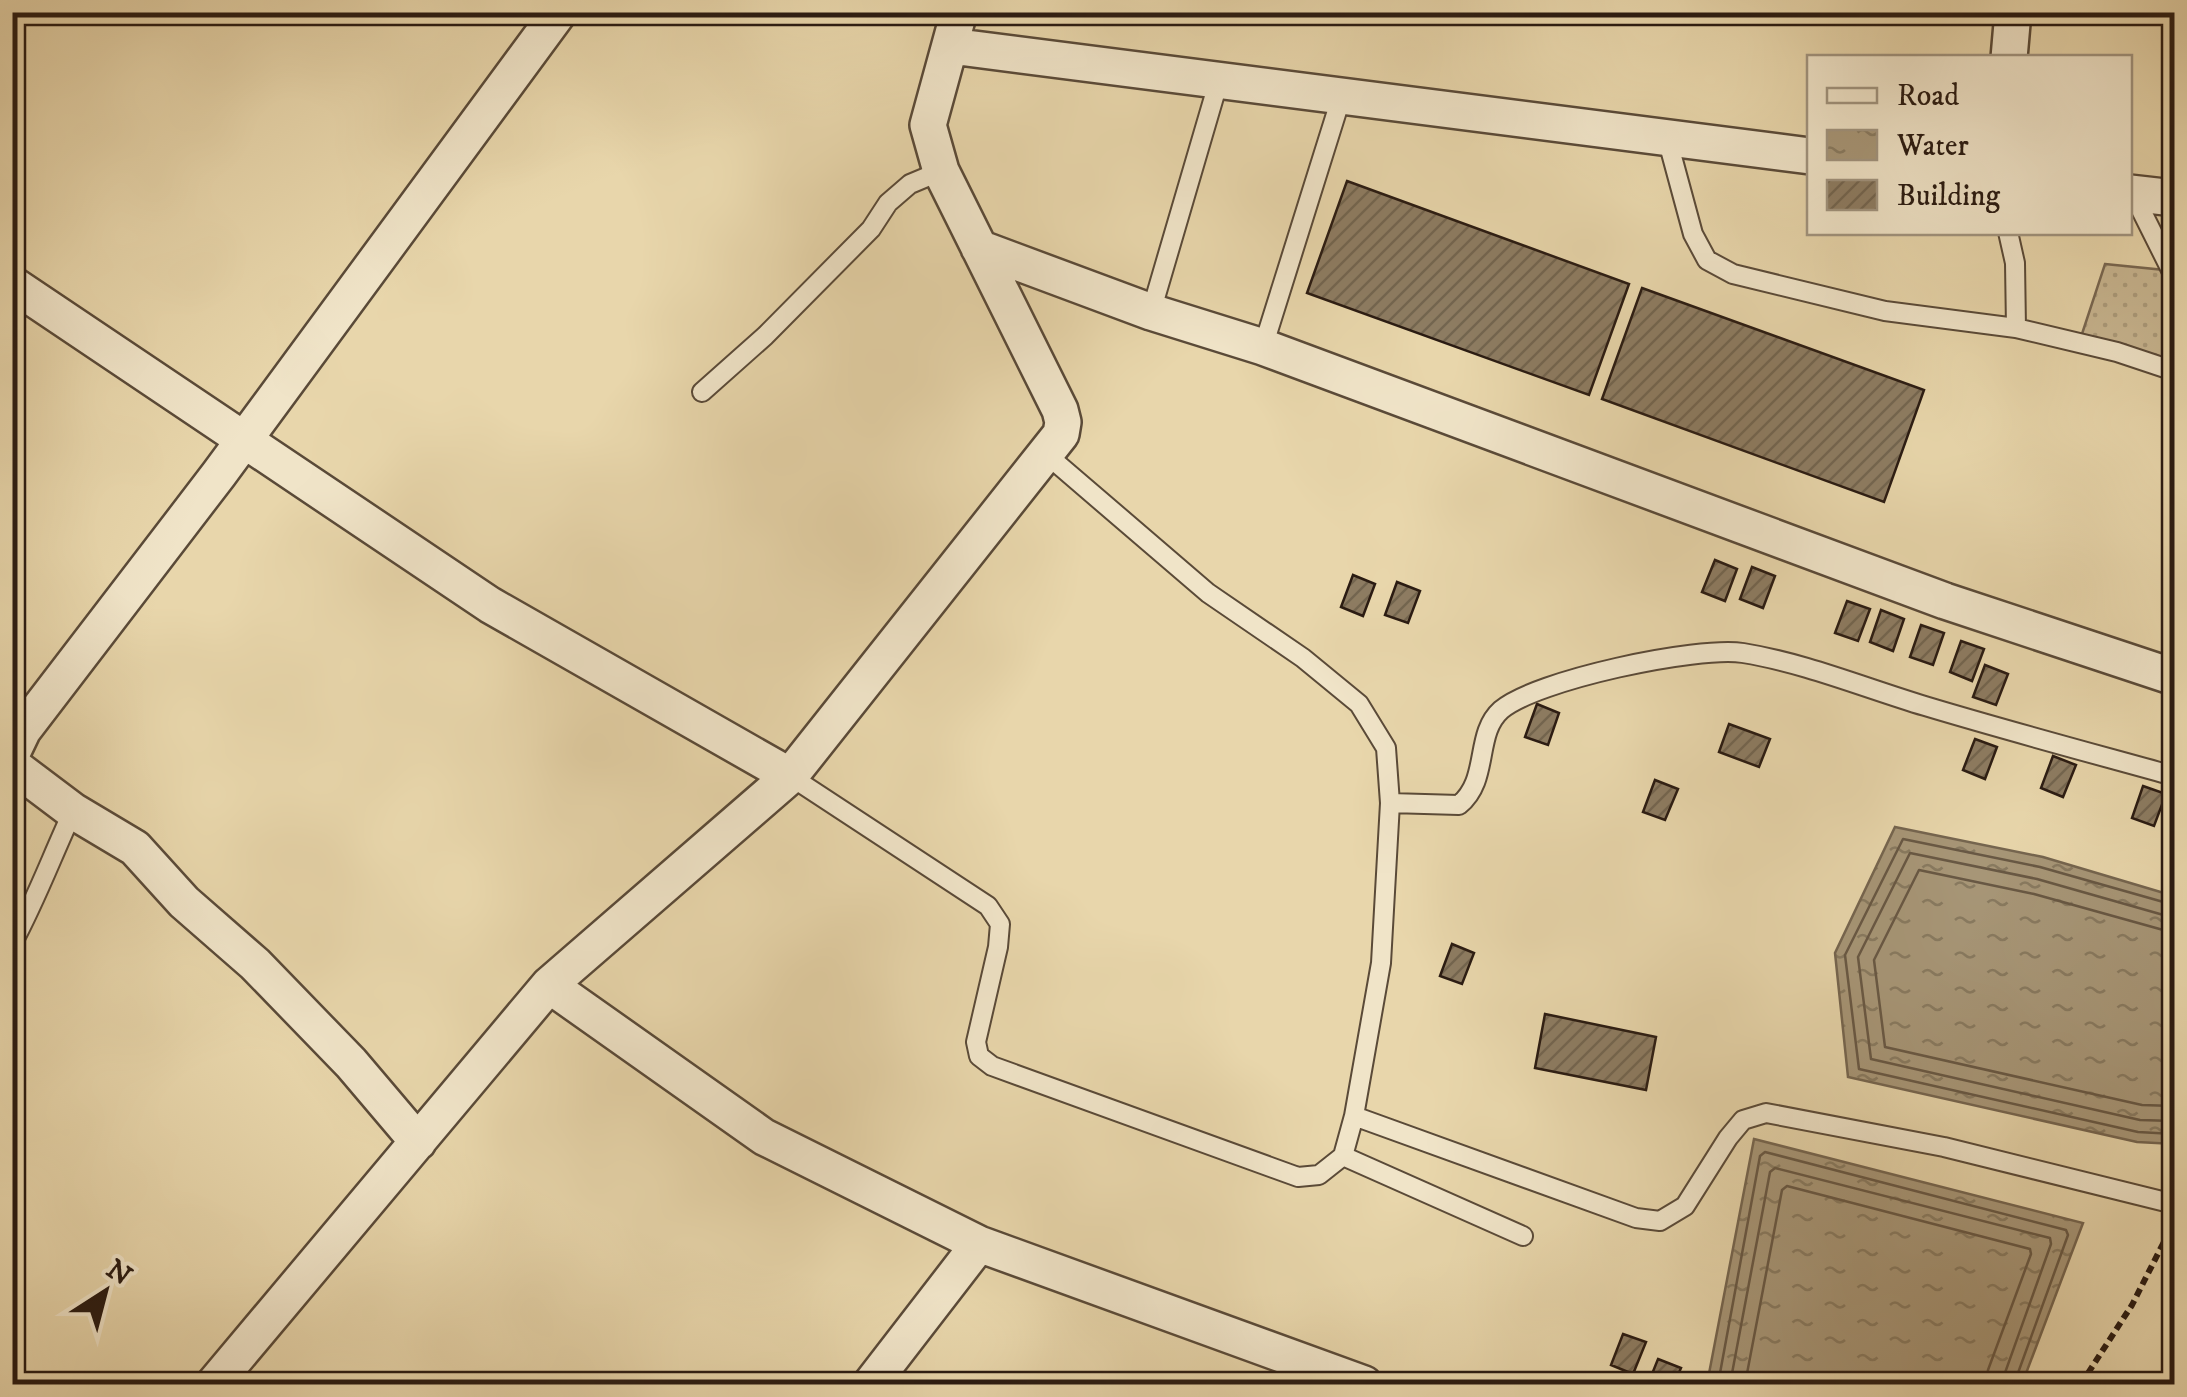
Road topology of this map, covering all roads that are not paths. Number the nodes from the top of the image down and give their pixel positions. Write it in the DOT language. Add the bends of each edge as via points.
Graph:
graph roads {
  1 [pos="559,12"];
  2 [pos="2013,12"];
  3 [pos="955,29"];
  4 [pos="2009,55"];
  5 [pos="1219,80"];
  6 [pos="1342,96"];
  7 [pos="1667,138"];
  8 [pos="1807,156"];
  9 [pos="941,171"];
  10 [pos="2132,193"];
  11 [pos="2132,195"];
  12 [pos="2174,198"];
  13 [pos="2009,235"];
  14 [pos="979,248"];
  15 [pos="2174,276"];
  16 [pos="12,284"];
  17 [pos="1151,312"];
  18 [pos="2016,328"];
  19 [pos="1264,347"];
  20 [pos="2174,371"];
  21 [pos="702,392"];
  22 [pos="243,438"];
  23 [pos="1046,454"];
  24 [pos="2174,678"];
  25 [pos="12,753"];
  26 [pos="12,766"];
  27 [pos="790,776"];
  28 [pos="2174,776"];
  29 [pos="1390,803"];
  30 [pos="73,811"];
  31 [pos="12,944"];
  32 [pos="549,984"];
  33 [pos="1354,1116"];
  34 [pos="418,1142"];
  35 [pos="1342,1156"];
  36 [pos="2174,1204"];
  37 [pos="1523,1236"];
  38 [pos="979,1244"];
  39 [pos="214,1384"];
  40 [pos="872,1384"];
  41 [pos="1364,1384"];
  1 -- 22 [label="street"];
  2 -- 4 [label="street"];
  3 -- 5 [label="street"];
  3 -- 9 [label="street" via="928,125"];
  5 -- 6 [label="street"];
  5 -- 17 [label="lane"];
  6 -- 7 [label="street"];
  6 -- 19 [label="lane"];
  7 -- 8 [label="street"];
  7 -- 18 [label="lane" via="1693,234 1708,260 1733,274 1885,312"];
  9 -- 14 [label="street"];
  9 -- 21 [label="lane" via="888,202 766,336"];
  10 -- 12 [label="street"];
  11 -- 15 [label="lane"];
  13 -- 18 [label="lane"];
  14 -- 17 [label="street"];
  14 -- 23 [label="street" via="1060,410 1061,434"];
  16 -- 22 [label="street"];
  17 -- 19 [label="street"];
  18 -- 20 [label="lane"];
  19 -- 24 [label="street" via="1945,601"];
  22 -- 25 [label="street"];
  22 -- 27 [label="street" via="490,606"];
  23 -- 27 [label="street"];
  23 -- 29 [label="lane" via="1208,593 1359,704 1386,748"];
  26 -- 30 [label="street"];
  27 -- 32 [label="street"];
  27 -- 35 [label="lane" via="988,906 1000,924 998,947 976,1042 992,1066 1298,1176 1318,1175"];
  28 -- 29 [label="lane" via="1739,652 1675,655 1533,695 1502,710 1490,726 1472,795 1459,805"];
  29 -- 33 [label="lane" via="1380,964"];
  30 -- 31 [label="lane"];
  30 -- 34 [label="street" via="135,848 184,902 256,964"];
  32 -- 34 [label="street"];
  32 -- 38 [label="street" via="764,1138"];
  33 -- 35 [label="lane"];
  33 -- 36 [label="lane" via="1660,1221 1685,1206 1743,1120 1766,1113 1944,1147"];
  34 -- 39 [label="street"];
  35 -- 37 [label="lane"];
  38 -- 40 [label="street"];
  38 -- 41 [label="street"];
}
